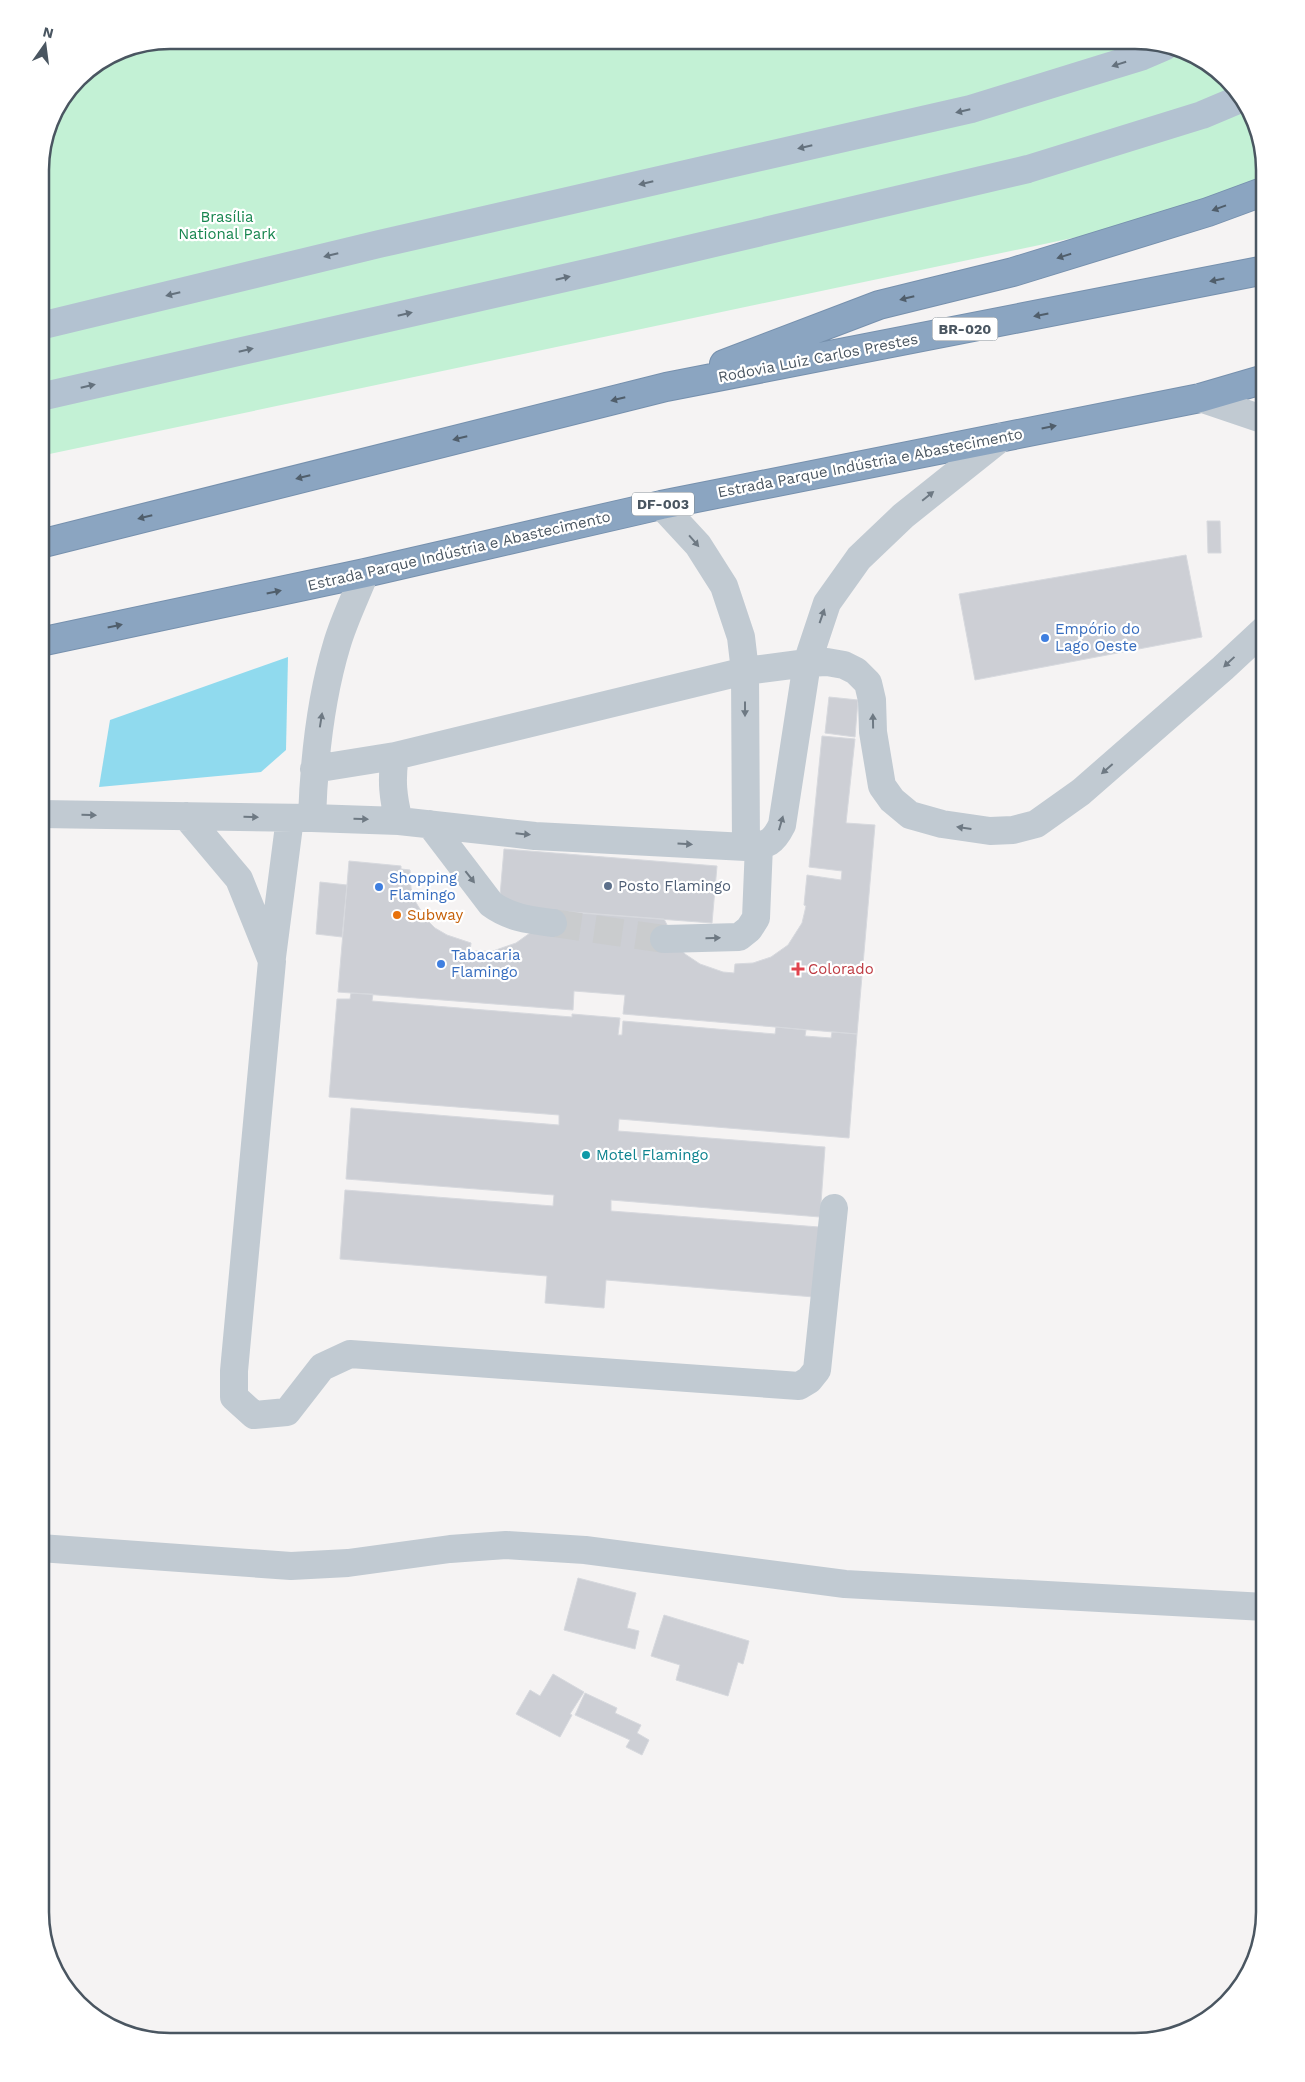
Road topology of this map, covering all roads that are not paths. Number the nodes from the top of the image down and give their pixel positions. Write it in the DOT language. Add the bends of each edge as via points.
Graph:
graph roads {
  1 [pos="1156,51"];
  2 [pos="1235,101"];
  3 [pos="1256,194"];
  4 [pos="1256,272"];
  5 [pos="49,324"];
  6 [pos="1256,383"];
  7 [pos="666,387"];
  8 [pos="49,395"];
  9 [pos="1200,398"];
  10 [pos="1256,417"];
  11 [pos="1002,437"];
  12 [pos="661,505"];
  13 [pos="49,542"];
  14 [pos="365,573"];
  15 [pos="1256,637"];
  16 [pos="49,640"];
  17 [pos="807,663"];
  18 [pos="745,671"];
  19 [pos="395,756"];
  20 [pos="314,769"];
  21 [pos="49,814"];
  22 [pos="186,816"];
  23 [pos="301,818"];
  24 [pos="399,821"];
  25 [pos="430,824"];
  26 [pos="752,846"];
  27 [pos="553,923"];
  28 [pos="664,939"];
  29 [pos="272,962"];
  30 [pos="834,1208"];
  31 [pos="49,1549"];
  32 [pos="1256,1607"];
  1 -- 5 [label="main road, one-way" via="971,109 379,244"];
  8 -- 2 [label="main road, one-way" via="1028,169 1202,115"];
  3 -- 7 [label="highway, one-way" via="1013,272 879,305"];
  4 -- 7 [label="highway, Rodovia Luiz Carlos Prestes / BR-020, one-way"];
  6 -- 9 [label="highway, Estrada Parque Indústria e Abastecimento / DF-003"];
  7 -- 13 [label="highway, one-way"];
  9 -- 10 [label="street"];
  11 -- 9 [label="highway, Estrada Parque Indústria e Abastecimento / DF-003, one-way"];
  11 -- 12 [label="highway, Estrada Parque Indústria e Abastecimento / DF-003"];
  17 -- 11 [label="street, one-way" via="827,603 859,558 903,516"];
  12 -- 14 [label="highway, Estrada Parque Indústria e Abastecimento / DF-003"];
  12 -- 18 [label="street, one-way" via="698,546 724,586 741,637"];
  16 -- 14 [label="highway, Estrada Parque Indústria e Abastecimento / DF-003, one-way"];
  20 -- 14 [label="street, one-way" via="337,643"];
  15 -- 17 [label="street, one-way" via="1081,792 1036,824 1013,830 990,831 942,824 910,815 892,800 882,786 868,683 844,665"];
  17 -- 18 [label="street"];
  26 -- 17 [label="street, one-way" via="769,844 782,824"];
  18 -- 19 [label="street"];
  18 -- 26 [label="street, one-way"];
  19 -- 20 [label="street"];
  19 -- 24 [label="street" via="393,794"];
  20 -- 23 [label="street"];
  21 -- 22 [label="street, one-way"];
  22 -- 23 [label="street, one-way"];
  22 -- 29 [label="street" via="239,879"];
  23 -- 24 [label="street, one-way"];
  23 -- 29 [label="street"];
  24 -- 25 [label="street"];
  25 -- 26 [label="street, one-way" via="535,836"];
  25 -- 27 [label="street, one-way" via="491,904 503,912"];
  28 -- 26 [label="street, one-way" via="739,937 749,929 756,918"];
  29 -- 30 [label="street" via="234,1371 234,1397 254,1415 287,1412 322,1367 350,1354 799,1386 810,1380 817,1370"];
  31 -- 32 [label="street" via="291,1566 348,1563 506,1545 585,1550 845,1584"];
}
